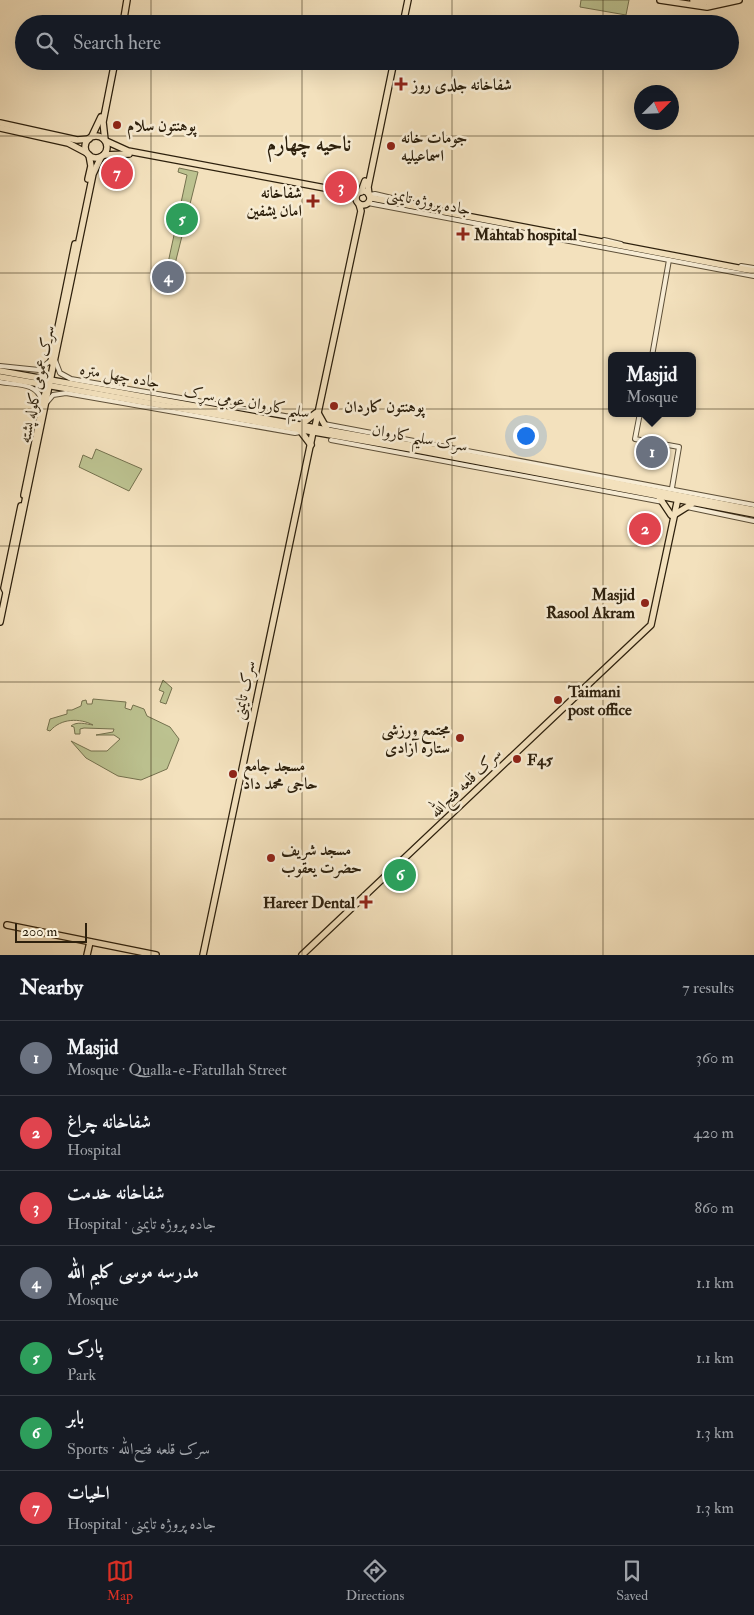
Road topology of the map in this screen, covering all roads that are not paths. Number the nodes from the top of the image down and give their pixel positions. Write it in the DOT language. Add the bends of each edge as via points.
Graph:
graph roads {
  1 [pos="126,0"];
  2 [pos="404,0"];
  3 [pos="408,0"];
  4 [pos="660,0"];
  5 [pos="688,0"];
  6 [pos="724,0"];
  7 [pos="739,0"];
  8 [pos="122,15"];
  9 [pos="402,15"];
  10 [pos="404,15"];
  11 [pos="112,70"];
  12 [pos="112,70"];
  13 [pos="390,70"];
  14 [pos="390,70"];
  15 [pos="0,123"];
  16 [pos="0,128"];
  17 [pos="90,137"];
  18 [pos="105,140"];
  19 [pos="88,154"];
  20 [pos="103,156"];
  21 [pos="163,160"];
  22 [pos="369,195"];
  23 [pos="361,201"];
  24 [pos="670,256"];
  25 [pos="754,272"];
  26 [pos="653,352"];
  27 [pos="54,360"];
  28 [pos="0,366"];
  29 [pos="0,371"];
  30 [pos="0,377"];
  31 [pos="29,379"];
  32 [pos="0,382"];
  33 [pos="49,383"];
  34 [pos="69,386"];
  35 [pos="44,403"];
  36 [pos="200,409"];
  37 [pos="317,411"];
  38 [pos="263,415"];
  39 [pos="639,417"];
  40 [pos="308,420"];
  41 [pos="282,428"];
  42 [pos="300,428"];
  43 [pos="314,429"];
  44 [pos="347,430"];
  45 [pos="329,431"];
  46 [pos="311,445"];
  47 [pos="527,468"];
  48 [pos="610,479"];
  49 [pos="672,488"];
  50 [pos="640,490"];
  51 [pos="658,496"];
  52 [pos="676,497"];
  53 [pos="665,503"];
  54 [pos="695,503"];
  55 [pos="754,505"];
  56 [pos="684,507"];
  57 [pos="754,510"];
  58 [pos="754,514"];
  59 [pos="672,515"];
  60 [pos="754,521"];
  61 [pos="0,622"];
  62 [pos="7,925"];
  63 [pos="90,942"];
  64 [pos="87,955"];
  65 [pos="156,955"];
  66 [pos="203,955"];
  67 [pos="302,955"];
  1 -- 8 [label="main road"];
  2 -- 9 [label="main road"];
  3 -- 10 [label="main road"];
  4 -- 7 [label="main road" via="707,6"];
  5 -- 6 [label="main road"];
  11 -- 17 [label="main road" via="100,120"];
  12 -- 18 [label="main road" via="103,122"];
  13 -- 22 [label="main road"];
  14 -- 23 [label="main road"];
  15 -- 17 [label="main road" via="77,140"];
  16 -- 19 [label="main road" via="68,144"];
  17 -- 18 [label="main road" via="99,136"];
  17 -- 19 [label="main road" via="85,145"];
  18 -- 20 [label="main road" via="107,148"];
  18 -- 21 [label="main road, جاده پروژه تایمنی" via="128,151"];
  19 -- 20 [label="main road" via="95,158"];
  19 -- 27 [label="main road, سرک عمومی کلوله پشته" via="91,166"];
  20 -- 21 [label="main road, جاده پروژه تایمنی" via="119,153"];
  20 -- 27 [label="main road, سرک عمومی کلوله پشته" via="93,174"];
  21 -- 23 [label="main road, جاده پروژه تایمنی"];
  21 -- 23 [label="main road, جاده پروژه تایمنی"];
  22 -- 23 [label="main road"];
  22 -- 24 [label="main road, جاده پروژه تایمنی" via="376,199"];
  23 -- 24 [label="main road, جاده پروژه تایمنی"];
  23 -- 37 [label="main road, سرک تایمنی"];
  24 -- 25 [label="main road, جاده پروژه تایمنی"];
  24 -- 26 [label="street"];
  27 -- 31 [label="street"];
  27 -- 33 [label="main road, سرک عمومی کلوله پشته"];
  27 -- 34 [label="street, جاده چهل متره"];
  28 -- 31 [label="street"];
  29 -- 31 [label="main road, سلیم کاروان عومي سړک"];
  30 -- 31 [label="main road"];
  31 -- 32 [label="street"];
  31 -- 33 [label="main road, سلیم کاروان عومي سړک"];
  31 -- 35 [label="street"];
  33 -- 34 [label="main road, سلیم کاروان عومي سړک"];
  33 -- 35 [label="main road, سرک عمومی کلوله پشته"];
  34 -- 35 [label="street, جاده چهل متره"];
  34 -- 36 [label="main road, سلیم کاروان عومي سړک"];
  34 -- 38 [label="street, جاده چهل متره"];
  34 -- 41 [label="street, جاده چهل متره"];
  35 -- 61 [label="main road, سرک عمومی کلوله پشته"];
  36 -- 38 [label="main road, سلیم کاروان عومي سړک"];
  36 -- 41 [label="main road"];
  37 -- 40 [label="main road"];
  37 -- 43 [label="main road, سرک تایمنی"];
  37 -- 45 [label="main road"];
  38 -- 40 [label="street, جاده چهل متره"];
  38 -- 42 [label="main road, سلیم کاروان عومي سړک"];
  39 -- 49 [label="street" via="635,439 679,448"];
  40 -- 42 [label="main road"];
  41 -- 42 [label="main road"];
  42 -- 43 [label="main road, سلیم کاروان عومي سړک"];
  42 -- 46 [label="main road"];
  43 -- 45 [label="main road, سلیم کاروان عومي سړک"];
  43 -- 46 [label="main road, سرک تایمنی"];
  44 -- 45 [label="main road, سلیم کاروان عومي سړک"];
  44 -- 47 [label="main road, سلیم کاروان عومي سړک"];
  44 -- 48 [label="street"];
  45 -- 46 [label="main road"];
  45 -- 47 [label="main road, سرک سلیم کاروان"];
  45 -- 50 [label="street"];
  46 -- 66 [label="main road, سرک تایمنی"];
  47 -- 48 [label="main road, سلیم کاروان عومي سړک"];
  47 -- 50 [label="main road, سرک سلیم کاروان"];
  48 -- 50 [label="main road, سلیم کاروان عومي سړک"];
  49 -- 50 [label="street"];
  49 -- 55 [label="street"];
  50 -- 51 [label="main road, سرک سلیم کاروان"];
  50 -- 52 [label="main road, سلیم کاروان عومي سړک"];
  50 -- 53 [label="street"];
  51 -- 52 [label="main road, سرک سلیم کاروان"];
  51 -- 53 [label="main road"];
  52 -- 54 [label="main road"];
  52 -- 57 [label="main road, سلیم کاروان عومي سړک"];
  52 -- 59 [label="main road, سرک قلعه فتح‌الله"];
  53 -- 59 [label="main road"];
  54 -- 56 [label="main road"];
  54 -- 58 [label="main road"];
  56 -- 59 [label="main road"];
  56 -- 60 [label="street"];
  59 -- 67 [label="main road, سرک قلعه فتح‌الله" via="646,629"];
  62 -- 63 [label="main road"];
  63 -- 64 [label="main road"];
  63 -- 65 [label="main road"];
}
